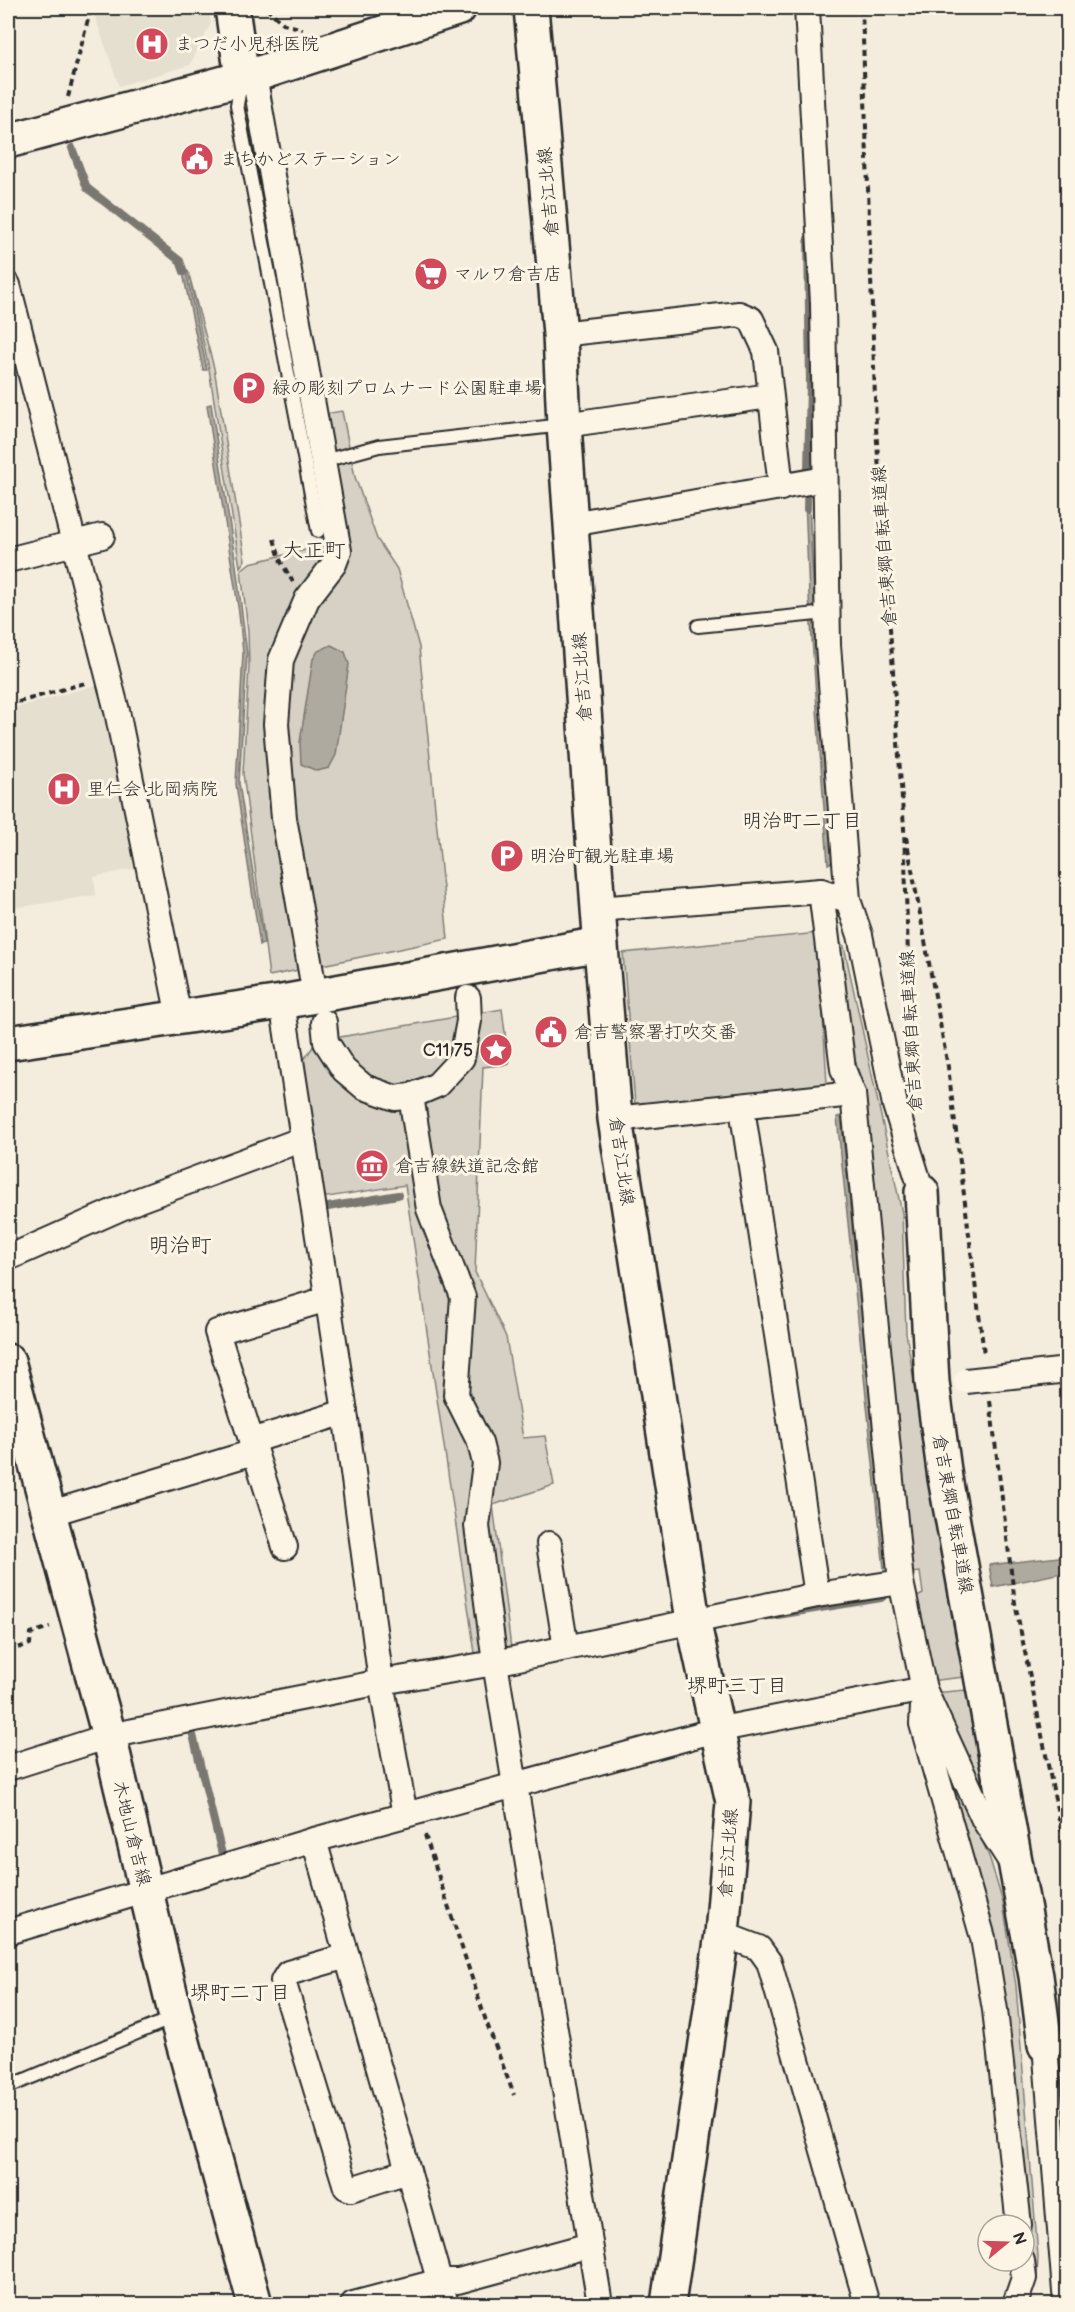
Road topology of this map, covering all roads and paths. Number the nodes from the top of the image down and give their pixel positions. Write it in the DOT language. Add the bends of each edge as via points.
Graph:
graph roads {
  1 [pos="91,8"];
  2 [pos="232,8"];
  3 [pos="459,8"];
  4 [pos="531,8"];
  5 [pos="807,8"];
  6 [pos="862,8"];
  7 [pos="248,76"];
  8 [pos="67,125"];
  9 [pos="8,141"];
  10 [pos="8,285"];
  11 [pos="561,334"];
  12 [pos="770,396"];
  13 [pos="564,425"];
  14 [pos="315,463"];
  15 [pos="825,479"];
  16 [pos="781,488"];
  17 [pos="572,524"];
  18 [pos="318,531"];
  19 [pos="102,536"];
  20 [pos="274,539"];
  21 [pos="75,543"];
  22 [pos="8,560"];
  23 [pos="307,598"];
  24 [pos="827,613"];
  25 [pos="698,626"];
  26 [pos="109,676"];
  27 [pos="8,705"];
  28 [pos="904,828"];
  29 [pos="820,891"];
  30 [pos="848,900"];
  31 [pos="597,909"];
  32 [pos="600,944"];
  33 [pos="468,998"];
  34 [pos="282,1002"];
  35 [pos="319,1009"];
  36 [pos="179,1017"];
  37 [pos="8,1043"];
  38 [pos="911,1056"];
  39 [pos="853,1094"];
  40 [pos="411,1096"];
  41 [pos="742,1108"];
  42 [pos="615,1119"];
  43 [pos="303,1139"];
  44 [pos="922,1192"];
  45 [pos="8,1258"];
  46 [pos="327,1299"];
  47 [pos="8,1361"];
  48 [pos="985,1364"];
  49 [pos="1068,1370"];
  50 [pos="932,1382"];
  51 [pos="990,1399"];
  52 [pos="345,1412"];
  53 [pos="252,1447"];
  54 [pos="48,1514"];
  55 [pos="549,1544"];
  56 [pos="285,1547"];
  57 [pos="902,1581"];
  58 [pos="817,1595"];
  59 [pos="693,1620"];
  60 [pos="52,1626"];
  61 [pos="566,1648"];
  62 [pos="8,1651"];
  63 [pos="495,1663"];
  64 [pos="381,1682"];
  65 [pos="924,1689"];
  66 [pos="716,1730"];
  67 [pos="109,1736"];
  68 [pos="8,1768"];
  69 [pos="515,1785"];
  70 [pos="411,1814"];
  71 [pos="314,1840"];
  72 [pos="1068,1863"];
  73 [pos="1016,1869"];
  74 [pos="146,1890"];
  75 [pos="8,1932"];
  76 [pos="722,1934"];
  77 [pos="347,1956"];
  78 [pos="176,2017"];
  79 [pos="1045,2045"];
  80 [pos="8,2087"];
  81 [pos="514,2095"];
  82 [pos="408,2171"];
  83 [pos="1018,2213"];
  84 [pos="590,2245"];
  85 [pos="1023,2273"];
  86 [pos="440,2282"];
  87 [pos="255,2304"];
  88 [pos="353,2304"];
  89 [pos="446,2304"];
  90 [pos="600,2304"];
  91 [pos="668,2304"];
  92 [pos="867,2304"];
  93 [pos="1015,2304"];
  94 [pos="1066,2304"];
  1 -- 8 [label="path" via="67,102"];
  2 -- 7 [label="main road"];
  3 -- 7 [label="main road"];
  4 -- 11 [label="main road, 倉吉江北線"];
  5 -- 15 [label="street" via="823,303"];
  6 -- 28 [label="path, 倉吉東郷自転車道線" via="876,428"];
  7 -- 8 [label="main road"];
  7 -- 14 [label="street" via="300,341"];
  8 -- 9 [label="main road"];
  10 -- 21 [label="street"];
  11 -- 12 [label="street" via="739,314 751,319 766,351"];
  11 -- 13 [label="main road, 倉吉江北線"];
  12 -- 13 [label="street"];
  12 -- 16 [label="street"];
  13 -- 14 [label="lane" via="379,446"];
  13 -- 17 [label="main road, 倉吉江北線"];
  14 -- 18 [label="lane"];
  14 -- 23 [label="street" via="339,551 334,564"];
  15 -- 16 [label="street"];
  15 -- 24 [label="street"];
  16 -- 17 [label="street"];
  17 -- 31 [label="main road, 倉吉江北線"];
  19 -- 21 [label="street"];
  20 -- 23 [label="path" via="281,562"];
  21 -- 22 [label="street"];
  21 -- 26 [label="street"];
  23 -- 35 [label="street" via="281,660 276,724 284,818"];
  24 -- 25 [label="lane"];
  24 -- 30 [label="street"];
  26 -- 27 [label="path"];
  26 -- 36 [label="street"];
  28 -- 38 [label="path, 倉吉東郷自転車道線"];
  28 -- 48 [label="path" via="948,1067"];
  29 -- 30 [label="street"];
  29 -- 31 [label="street"];
  29 -- 39 [label="street" via="843,1069"];
  30 -- 44 [label="street" via="860,935 895,1105"];
  31 -- 32 [label="main road, 倉吉江北線"];
  32 -- 35 [label="main road"];
  32 -- 42 [label="main road, 倉吉江北線"];
  33 -- 40 [label="street" via="469,1021 462,1058 437,1086"];
  34 -- 35 [label="main road"];
  34 -- 36 [label="main road"];
  34 -- 43 [label="street"];
  35 -- 40 [label="street" via="326,1042 344,1070 364,1087 395,1098"];
  36 -- 37 [label="main road"];
  39 -- 41 [label="street"];
  39 -- 57 [label="street"];
  40 -- 63 [label="street" via="429,1209 463,1297 456,1395 480,1443 485,1463 477,1526"];
  41 -- 42 [label="street"];
  41 -- 58 [label="street"];
  42 -- 59 [label="main road, 倉吉江北線"];
  43 -- 45 [label="street" via="139,1200"];
  43 -- 46 [label="street"];
  44 -- 50 [label="main road, 倉吉東郷自転車道線"];
  46 -- 52 [label="street"];
  46 -- 53 [label="street" via="217,1332"];
  47 -- 54 [label="main road, 木地山倉吉線"];
  49 -- 50 [label="street, bridge"];
  50 -- 73 [label="main road, 倉吉東郷自転車道線" via="945,1478"];
  51 -- 72 [label="path" via="1015,1603"];
  52 -- 53 [label="street"];
  52 -- 64 [label="street"];
  53 -- 54 [label="street"];
  53 -- 56 [label="street"];
  54 -- 67 [label="main road, 木地山倉吉線"];
  55 -- 61 [label="street"];
  57 -- 58 [label="street"];
  57 -- 65 [label="street"];
  58 -- 59 [label="street"];
  59 -- 61 [label="street"];
  59 -- 66 [label="main road, 倉吉江北線"];
  60 -- 62 [label="path" via="31,1633 30,1644"];
  61 -- 63 [label="street"];
  63 -- 64 [label="street"];
  63 -- 69 [label="street"];
  64 -- 67 [label="street"];
  64 -- 70 [label="street"];
  65 -- 66 [label="street"];
  65 -- 73 [label="street" via="984,1820"];
  65 -- 83 [label="street" via="922,1724 983,1938"];
  66 -- 69 [label="street"];
  66 -- 76 [label="main road, 倉吉江北線" via="733,1802"];
  67 -- 68 [label="street"];
  67 -- 74 [label="main road, 木地山倉吉線"];
  69 -- 70 [label="street"];
  69 -- 84 [label="street"];
  70 -- 71 [label="street"];
  70 -- 81 [label="path"];
  71 -- 74 [label="street"];
  71 -- 77 [label="street"];
  73 -- 79 [label="main road, 倉吉東郷自転車道線"];
  74 -- 75 [label="street"];
  74 -- 78 [label="main road, 木地山倉吉線"];
  76 -- 91 [label="main road, 倉吉江北線"];
  76 -- 92 [label="street" via="759,1948 769,1962"];
  77 -- 82 [label="street"];
  77 -- 82 [label="street" via="288,1973 283,1981 346,2187 351,2189"];
  78 -- 80 [label="lane"];
  78 -- 87 [label="main road, 木地山倉吉線"];
  79 -- 94 [label="street"];
  82 -- 86 [label="street"];
  84 -- 86 [label="street" via="458,2281"];
  84 -- 90 [label="street"];
  85 -- 93 [label="street"];
  86 -- 88 [label="street"];
  86 -- 89 [label="street"];
}
